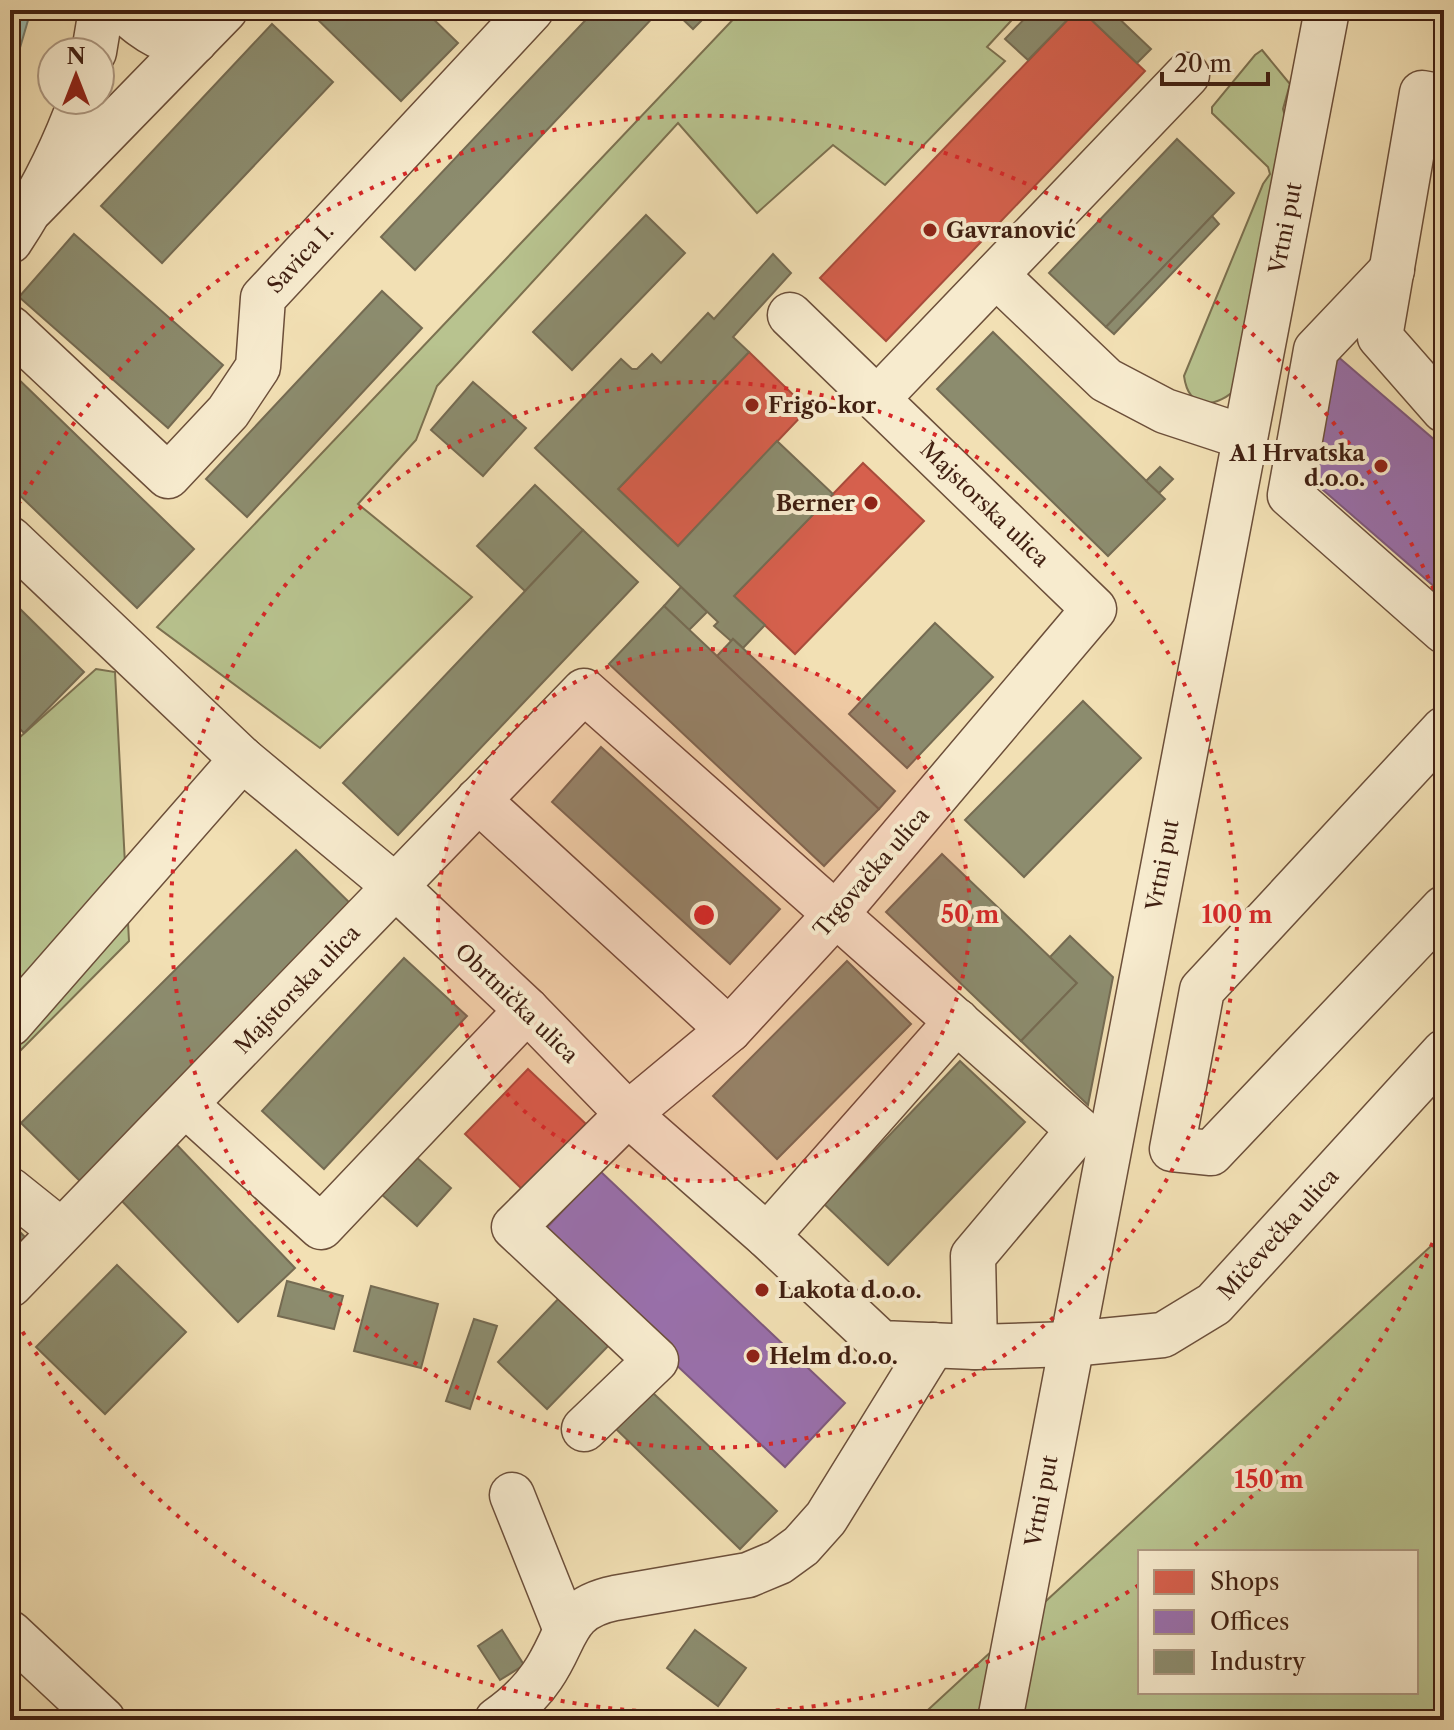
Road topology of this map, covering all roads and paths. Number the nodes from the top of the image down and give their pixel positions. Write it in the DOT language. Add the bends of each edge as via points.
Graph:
graph roads {
  1 [pos="101,10"];
  2 [pos="123,10"];
  3 [pos="225,10"];
  4 [pos="531,10"];
  5 [pos="1327,10"];
  6 [pos="97,36"];
  7 [pos="195,41"];
  8 [pos="1187,75"];
  9 [pos="1444,97"];
  10 [pos="73,116"];
  11 [pos="21,224"];
  12 [pos="1392,270"];
  13 [pos="996,275"];
  14 [pos="790,315"];
  15 [pos="10,328"];
  16 [pos="877,399"];
  17 [pos="1444,410"];
  18 [pos="1244,437"];
  19 [pos="10,539"];
  20 [pos="1094,609"];
  21 [pos="1444,631"];
  22 [pos="1444,729"];
  23 [pos="242,759"];
  24 [pos="478,800"];
  25 [pos="396,887"];
  26 [pos="1444,908"];
  27 [pos="836,914"];
  28 [pos="527,1010"];
  29 [pos="957,1021"];
  30 [pos="10,1024"];
  31 [pos="729,1030"];
  32 [pos="1444,1052"];
  33 [pos="186,1105"];
  34 [pos="628,1114"];
  35 [pos="10,1190"];
  36 [pos="60,1230"];
  37 [pos="767,1236"];
  38 [pos="10,1285"];
  39 [pos="1071,1344"];
  40 [pos="954,1346"];
  41 [pos="584,1429"];
  42 [pos="512,1495"];
  43 [pos="566,1630"];
  44 [pos="10,1633"];
  45 [pos="85,1714"];
  46 [pos="497,1720"];
  47 [pos="1000,1720"];
  1 -- 6 [label="street"];
  2 -- 7 [label="street" via="173,43"];
  3 -- 7 [label="street"];
  4 -- 15 [label="street, Savica I." via="263,298 258,367 228,412 168,476"];
  5 -- 18 [label="street, Vrtni put"];
  7 -- 11 [label="street"];
  8 -- 13 [label="street"];
  9 -- 12 [label="street" via="1422,93"];
  10 -- 11 [label="street"];
  12 -- 17 [label="street" via="1380,337"];
  12 -- 21 [label="street" via="1316,350 1290,495"];
  13 -- 16 [label="street"];
  13 -- 18 [label="street" via="1106,380 1165,411"];
  14 -- 16 [label="street, Majstorska ulica"];
  16 -- 20 [label="street, Majstorska ulica"];
  18 -- 39 [label="street, Vrtni put"];
  19 -- 23 [label="street, Obrtnička ulica"];
  20 -- 27 [label="street, Trgovačka ulica"];
  22 -- 26 [label="street" via="1202,990 1172,1149 1211,1153"];
  23 -- 25 [label="street, Obrtnička ulica"];
  23 -- 30 [label="street"];
  24 -- 25 [label="street, Majstorska ulica"];
  24 -- 27 [label="street, Majstorska ulica" via="584,691"];
  24 -- 31 [label="street"];
  25 -- 28 [label="street, Obrtnička ulica"];
  25 -- 33 [label="street, Majstorska ulica"];
  27 -- 29 [label="street"];
  27 -- 31 [label="street, Trgovačka ulica"];
  28 -- 33 [label="street" via="321,1227"];
  28 -- 34 [label="street, Obrtnička ulica"];
  29 -- 37 [label="street"];
  29 -- 40 [label="street" via="1079,1130 973,1256"];
  31 -- 34 [label="street, Trgovačka ulica"];
  32 -- 39 [label="street, Mičevečka ulica" via="1214,1304 1163,1335"];
  33 -- 36 [label="street, Majstorska ulica"];
  34 -- 37 [label="street, Obrtnička ulica"];
  34 -- 41 [label="street, Trgovačka ulica" via="514,1227 656,1360"];
  35 -- 36 [label="street"];
  36 -- 38 [label="street, Majstorska ulica"];
  37 -- 40 [label="street, Obrtnička ulica" via="881,1343"];
  39 -- 40 [label="street, Obrtnička ulica"];
  39 -- 47 [label="street, Vrtni put"];
  40 -- 43 [label="street" via="801,1546 748,1575 596,1602 581,1610"];
  42 -- 43 [label="street"];
  43 -- 46 [label="street" via="541,1678"];
  44 -- 45 [label="street"];
}
